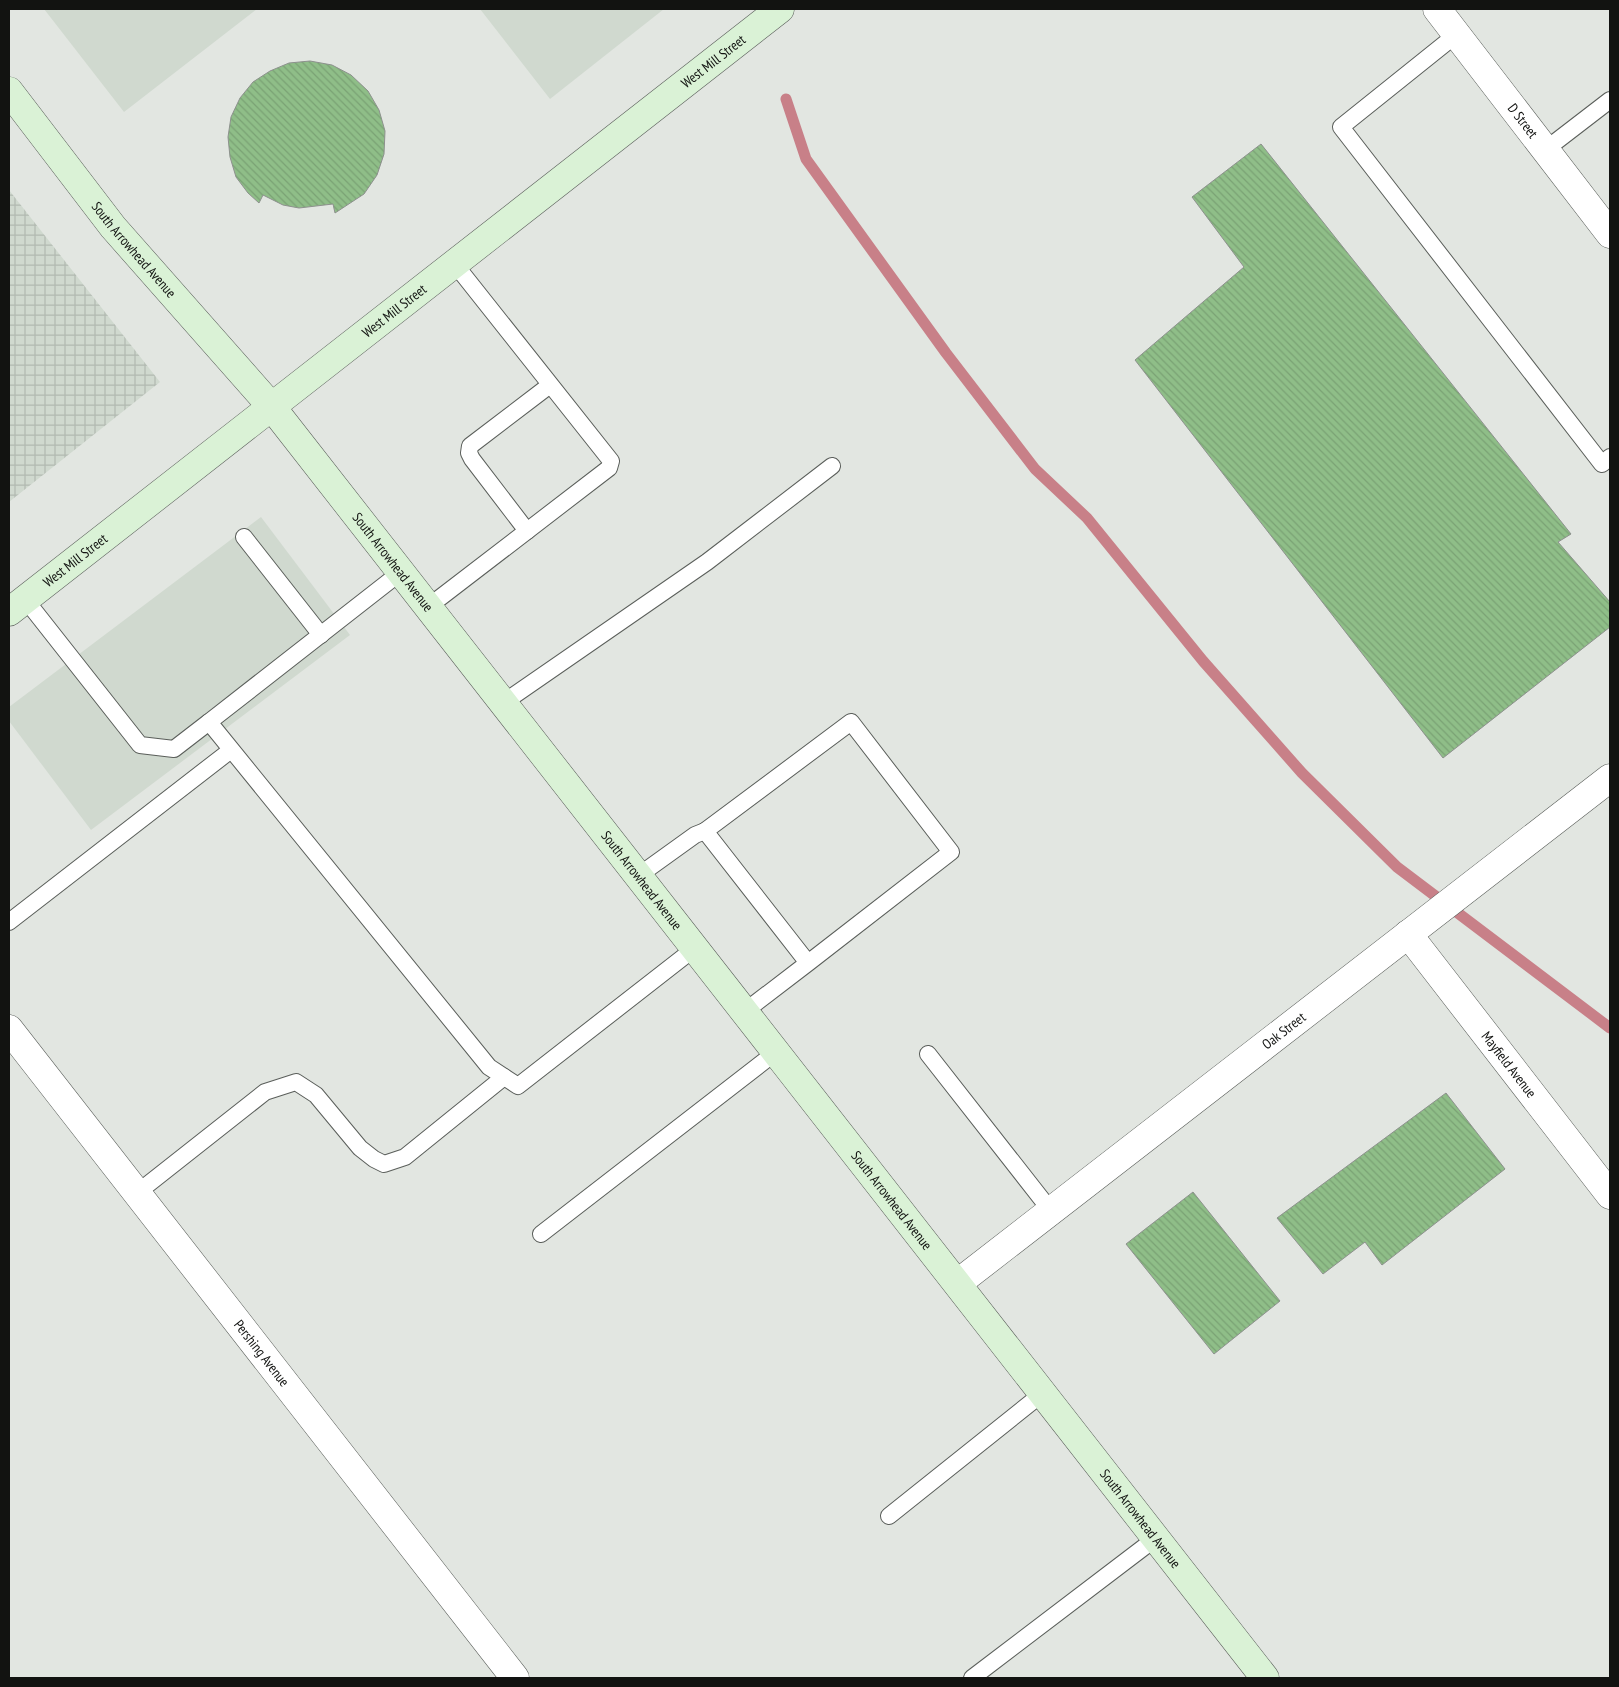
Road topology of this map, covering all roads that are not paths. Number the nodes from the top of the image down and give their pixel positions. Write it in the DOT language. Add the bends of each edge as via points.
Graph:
graph roads {
  1 [pos="780,9"];
  2 [pos="1437,9"];
  3 [pos="1456,34"];
  4 [pos="9,91"];
  5 [pos="1610,100"];
  6 [pos="1545,150"];
  7 [pos="1610,234"];
  8 [pos="454,263"];
  9 [pos="550,384"];
  10 [pos="271,406"];
  11 [pos="1610,457"];
  12 [pos="832,466"];
  13 [pos="527,531"];
  14 [pos="244,537"];
  15 [pos="401,572"];
  16 [pos="17,605"];
  17 [pos="428,607"];
  18 [pos="321,635"];
  19 [pos="503,703"];
  20 [pos="209,722"];
  21 [pos="232,750"];
  22 [pos="1610,778"];
  23 [pos="704,832"];
  24 [pos="638,876"];
  25 [pos="9,922"];
  26 [pos="1408,934"];
  27 [pos="695,948"];
  28 [pos="808,963"];
  29 [pos="744,1012"];
  30 [pos="9,1029"];
  31 [pos="776,1052"];
  32 [pos="928,1054"];
  33 [pos="504,1078"];
  34 [pos="137,1193"];
  35 [pos="1610,1195"];
  36 [pos="1050,1211"];
  37 [pos="541,1234"];
  38 [pos="958,1283"];
  39 [pos="1043,1393"];
  40 [pos="889,1516"];
  41 [pos="1156,1538"];
  42 [pos="515,1678"];
  43 [pos="972,1678"];
  44 [pos="1265,1678"];
  1 -- 8 [label="main road, West Mill Street"];
  2 -- 3 [label="street, D Street"];
  3 -- 6 [label="street, D Street"];
  3 -- 11 [label="lane" via="1341,127 1602,464"];
  4 -- 10 [label="main road, South Arrowhead Avenue" via="114,227"];
  5 -- 6 [label="lane"];
  6 -- 7 [label="street, D Street"];
  8 -- 9 [label="lane"];
  8 -- 10 [label="main road, West Mill Street"];
  9 -- 13 [label="lane" via="470,446 472,459"];
  9 -- 13 [label="lane" via="611,461 609,468"];
  10 -- 15 [label="main road, South Arrowhead Avenue"];
  10 -- 16 [label="main road, West Mill Street"];
  12 -- 19 [label="lane" via="707,562"];
  13 -- 17 [label="lane"];
  14 -- 18 [label="lane"];
  15 -- 17 [label="main road, South Arrowhead Avenue"];
  15 -- 18 [label="lane"];
  16 -- 20 [label="lane" via="140,745 174,749"];
  17 -- 19 [label="main road, South Arrowhead Avenue"];
  18 -- 20 [label="lane"];
  19 -- 24 [label="main road, South Arrowhead Avenue"];
  20 -- 21 [label="lane"];
  21 -- 25 [label="lane"];
  21 -- 33 [label="lane" via="489,1067"];
  22 -- 26 [label="street, Oak Street"];
  23 -- 24 [label="lane"];
  23 -- 28 [label="lane"];
  23 -- 28 [label="lane" via="851,722 951,852"];
  24 -- 27 [label="main road, South Arrowhead Avenue"];
  26 -- 35 [label="street, Mayfield Avenue"];
  26 -- 36 [label="street, Oak Street"];
  27 -- 29 [label="main road, South Arrowhead Avenue"];
  27 -- 33 [label="lane" via="518,1086"];
  28 -- 29 [label="lane"];
  29 -- 31 [label="main road, South Arrowhead Avenue"];
  30 -- 34 [label="street, Pershing Avenue"];
  31 -- 37 [label="lane"];
  31 -- 38 [label="main road, South Arrowhead Avenue"];
  32 -- 36 [label="lane"];
  33 -- 34 [label="lane" via="406,1157 384,1164 360,1148 316,1095 296,1082 265,1092"];
  34 -- 42 [label="street, Pershing Avenue"];
  36 -- 38 [label="street, Oak Street"];
  38 -- 39 [label="main road, South Arrowhead Avenue"];
  39 -- 40 [label="lane"];
  39 -- 41 [label="main road, South Arrowhead Avenue"];
  41 -- 43 [label="lane"];
  41 -- 44 [label="main road, South Arrowhead Avenue"];
}
